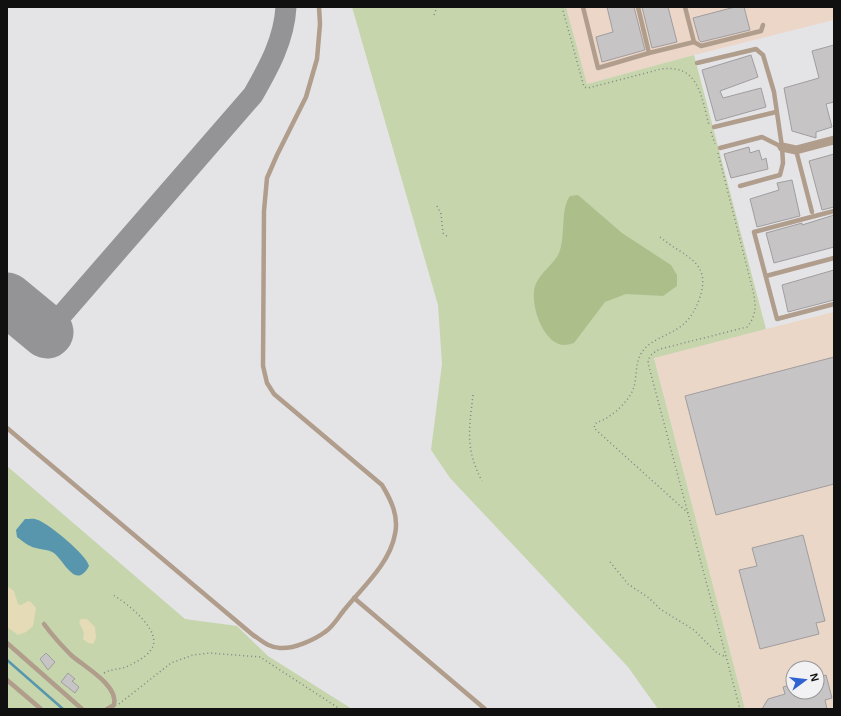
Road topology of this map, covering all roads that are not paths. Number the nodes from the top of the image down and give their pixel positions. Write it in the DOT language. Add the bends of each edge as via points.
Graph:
graph roads {
  1 [pos="319,7"];
  2 [pos="583,7"];
  3 [pos="638,7"];
  4 [pos="686,7"];
  5 [pos="763,25"];
  6 [pos="694,42"];
  7 [pos="650,53"];
  8 [pos="697,63"];
  9 [pos="776,112"];
  10 [pos="714,128"];
  11 [pos="834,140"];
  12 [pos="782,147"];
  13 [pos="720,148"];
  14 [pos="796,150"];
  15 [pos="740,186"];
  16 [pos="834,211"];
  17 [pos="812,212"];
  18 [pos="834,258"];
  19 [pos="766,276"];
  20 [pos="834,304"];
  21 [pos="7,428"];
  22 [pos="354,598"];
  23 [pos="44,624"];
  24 [pos="7,643"];
  25 [pos="7,680"];
  26 [pos="41,709"];
  27 [pos="82,709"];
  28 [pos="107,709"];
  29 [pos="485,709"];
  1 -- 22 [label="lane" via="317,59 306,97 267,178 264,211 262,350 267,383 274,394 382,485 391,502 396,518 390,551 378,570"];
  2 -- 7 [label="lane" via="598,68"];
  3 -- 7 [label="lane"];
  4 -- 6 [label="lane"];
  5 -- 6 [label="lane" via="761,31 701,46"];
  6 -- 7 [label="lane"];
  8 -- 9 [label="lane" via="756,50 760,52 774,92"];
  9 -- 10 [label="lane"];
  9 -- 12 [label="lane"];
  11 -- 14 [label="street"];
  12 -- 13 [label="lane" via="762,137"];
  12 -- 14 [label="street"];
  12 -- 15 [label="lane" via="783,163 780,175"];
  14 -- 17 [label="lane"];
  16 -- 19 [label="lane" via="754,232"];
  18 -- 19 [label="lane"];
  19 -- 20 [label="lane" via="777,319"];
  21 -- 22 [label="lane" via="269,646 280,648 305,643 326,632"];
  22 -- 29 [label="lane"];
  23 -- 28 [label="lane" via="72,656 100,677 113,695 114,705"];
  24 -- 27 [label="lane"];
  25 -- 26 [label="lane"];
}
